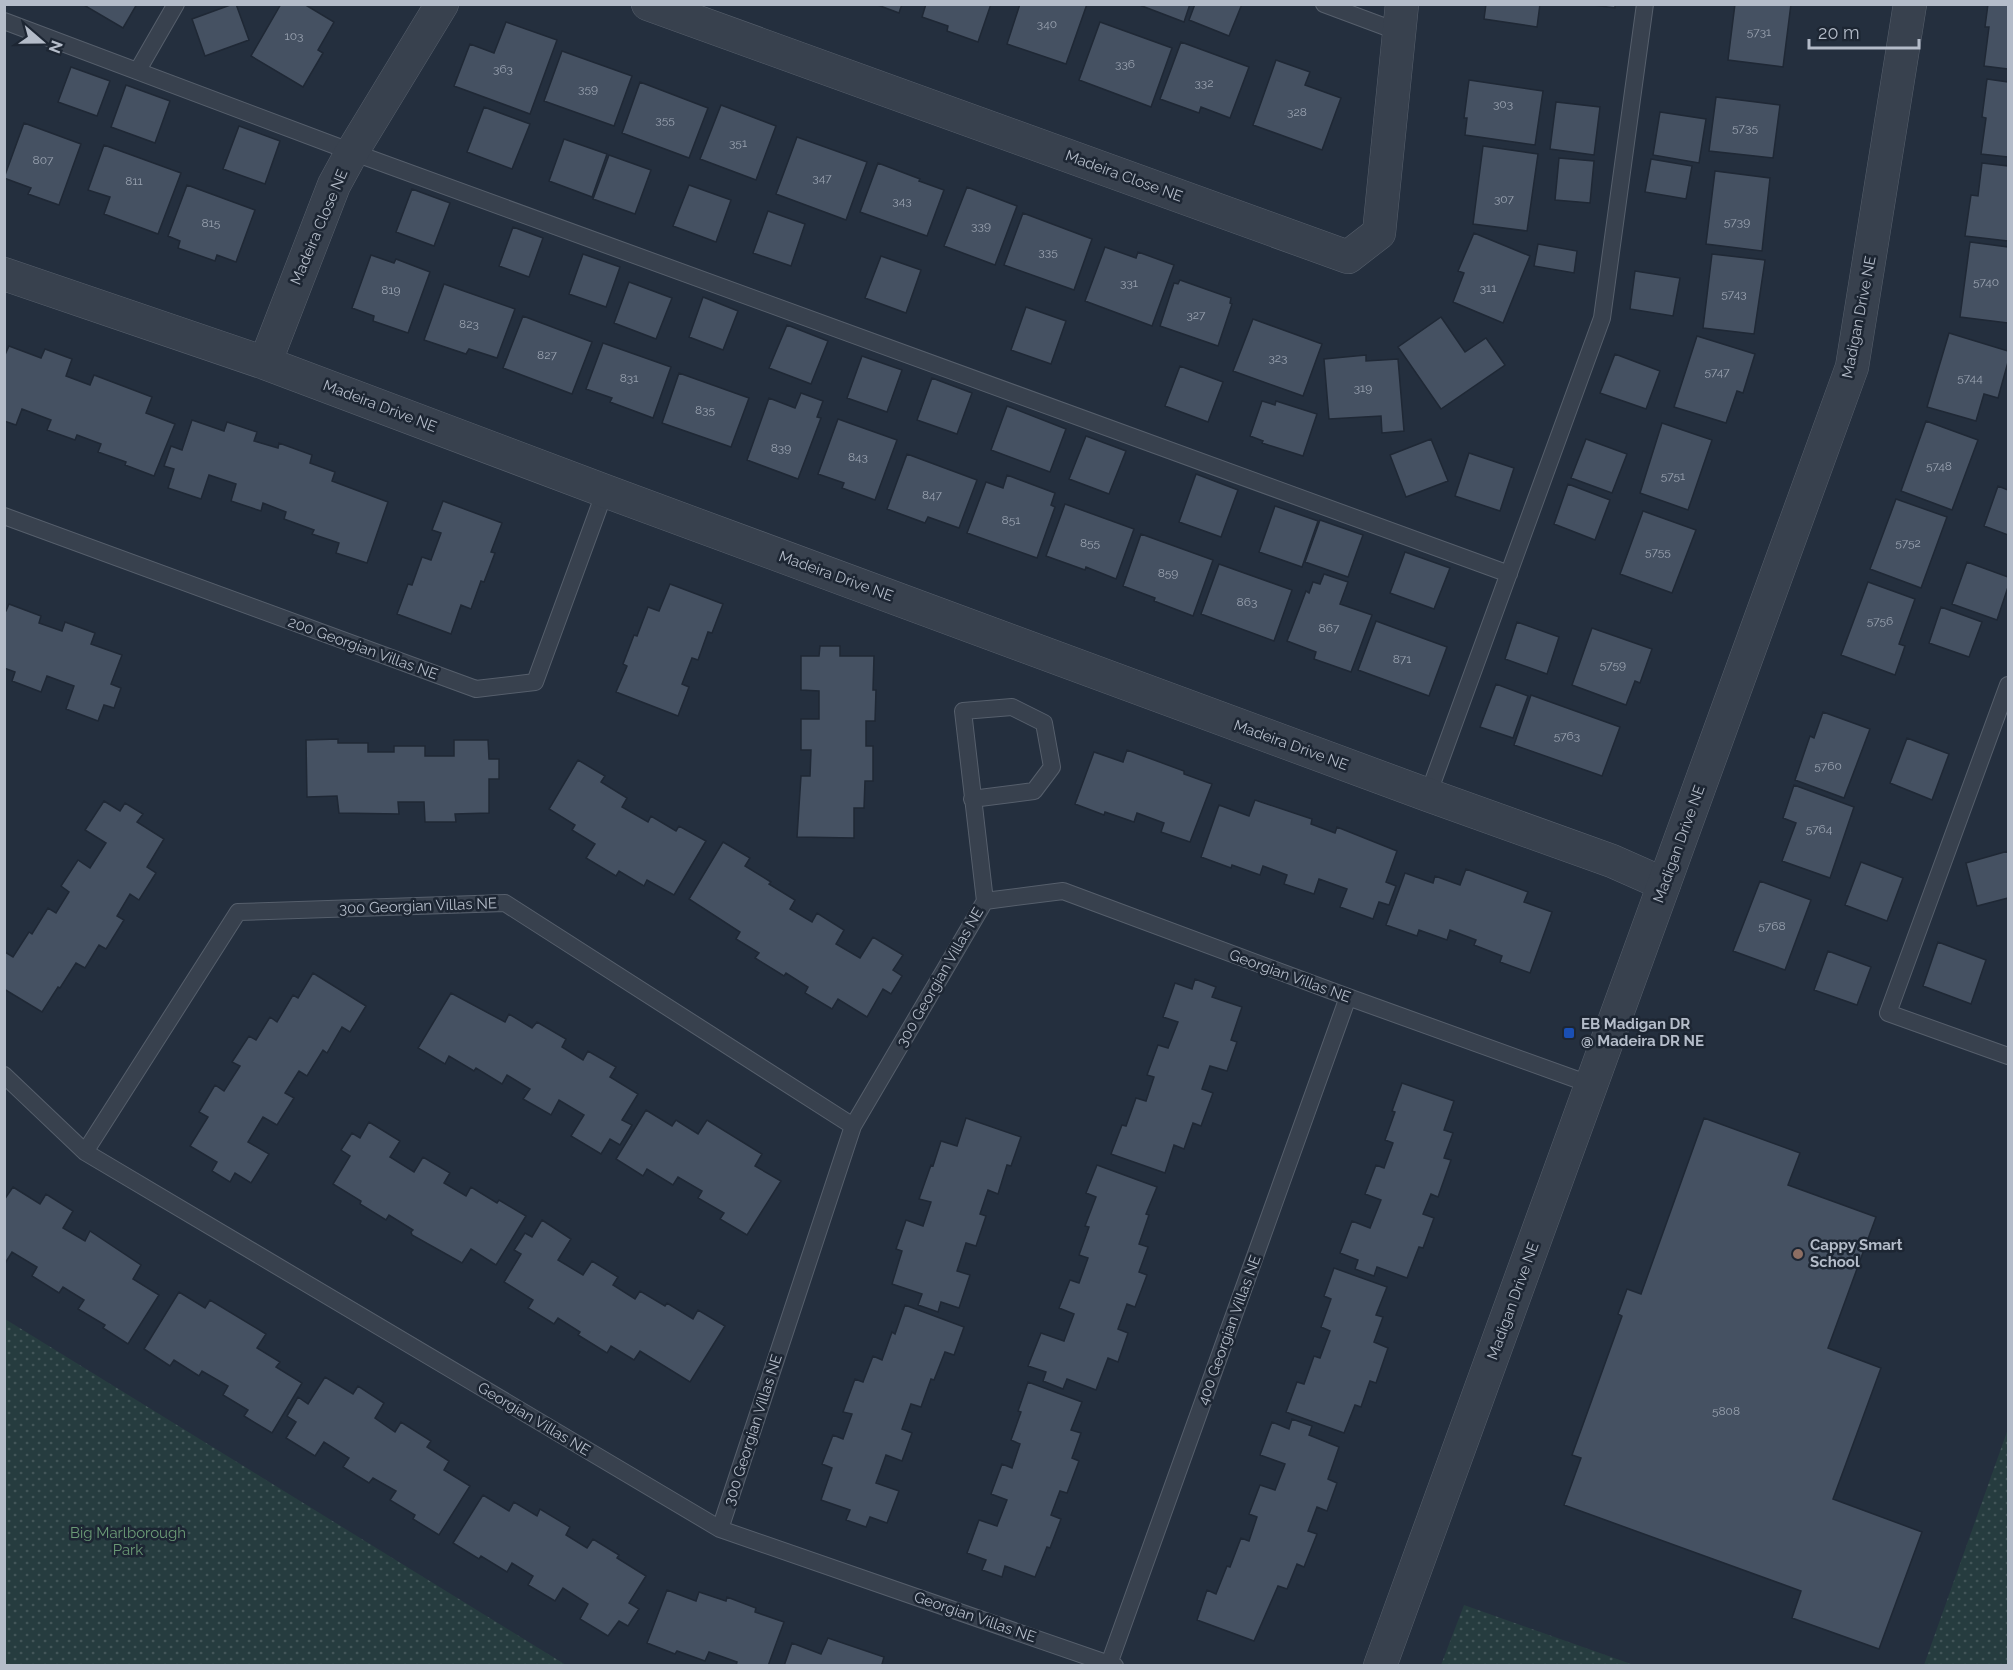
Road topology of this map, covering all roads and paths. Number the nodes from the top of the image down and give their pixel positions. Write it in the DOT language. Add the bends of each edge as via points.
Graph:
graph roads {
  1 [pos="176,4"];
  2 [pos="442,4"];
  3 [pos="648,4"];
  4 [pos="1324,4"];
  5 [pos="1645,4"];
  6 [pos="1910,4"];
  7 [pos="1400,18"];
  8 [pos="4,21"];
  9 [pos="138,70"];
  10 [pos="352,152"];
  11 [pos="4,274"];
  12 [pos="265,363"];
  13 [pos="605,491"];
  14 [pos="4,516"];
  15 [pos="1509,574"];
  16 [pos="2008,685"];
  17 [pos="1428,795"];
  18 [pos="972,799"];
  19 [pos="1664,884"];
  20 [pos="985,901"];
  21 [pos="1348,997"];
  22 [pos="2008,1056"];
  23 [pos="4,1075"];
  24 [pos="1592,1085"];
  25 [pos="853,1126"];
  26 [pos="85,1152"];
  27 [pos="720,1529"];
  28 [pos="1112,1664"];
  29 [pos="1380,1665"];
  1 -- 9 [label="lane"];
  2 -- 10 [label="street, Madeira Close NE"];
  3 -- 7 [label="street, Madeira Close NE" via="1348,257 1379,233"];
  4 -- 7 [label="lane"];
  5 -- 15 [label="lane" via="1602,318"];
  6 -- 19 [label="street, Madigan Drive NE" via="1852,367"];
  8 -- 9 [label="lane"];
  9 -- 10 [label="lane"];
  10 -- 12 [label="street, Madeira Close NE" via="334,185"];
  10 -- 15 [label="lane"];
  11 -- 12 [label="street, Madeira Drive NE"];
  12 -- 13 [label="street, Madeira Drive NE"];
  13 -- 14 [label="lane, 200 Georgian Villas NE" via="535,682 476,690"];
  13 -- 17 [label="street, Madeira Drive NE"];
  15 -- 17 [label="lane"];
  16 -- 22 [label="lane" via="1888,1013"];
  17 -- 19 [label="street, Madeira Drive NE" via="1612,861"];
  18 -- 18 [label="lane, 300 Georgian Villas NE" via="963,711 1012,707 1044,723 1052,767 1034,790"];
  18 -- 20 [label="lane, 300 Georgian Villas NE"];
  19 -- 24 [label="street, Madigan Drive NE"];
  20 -- 21 [label="lane, Georgian Villas NE" via="1063,891"];
  20 -- 25 [label="lane, 300 Georgian Villas NE"];
  21 -- 24 [label="lane, Georgian Villas NE"];
  21 -- 28 [label="lane, 400 Georgian Villas NE"];
  23 -- 26 [label="lane, Georgian Villas NE"];
  24 -- 29 [label="street, Madigan Drive NE"];
  25 -- 26 [label="lane, 300 Georgian Villas NE" via="505,903 238,912"];
  25 -- 27 [label="lane, 300 Georgian Villas NE"];
  26 -- 27 [label="lane, Georgian Villas NE"];
  27 -- 28 [label="lane, Georgian Villas NE"];
}
